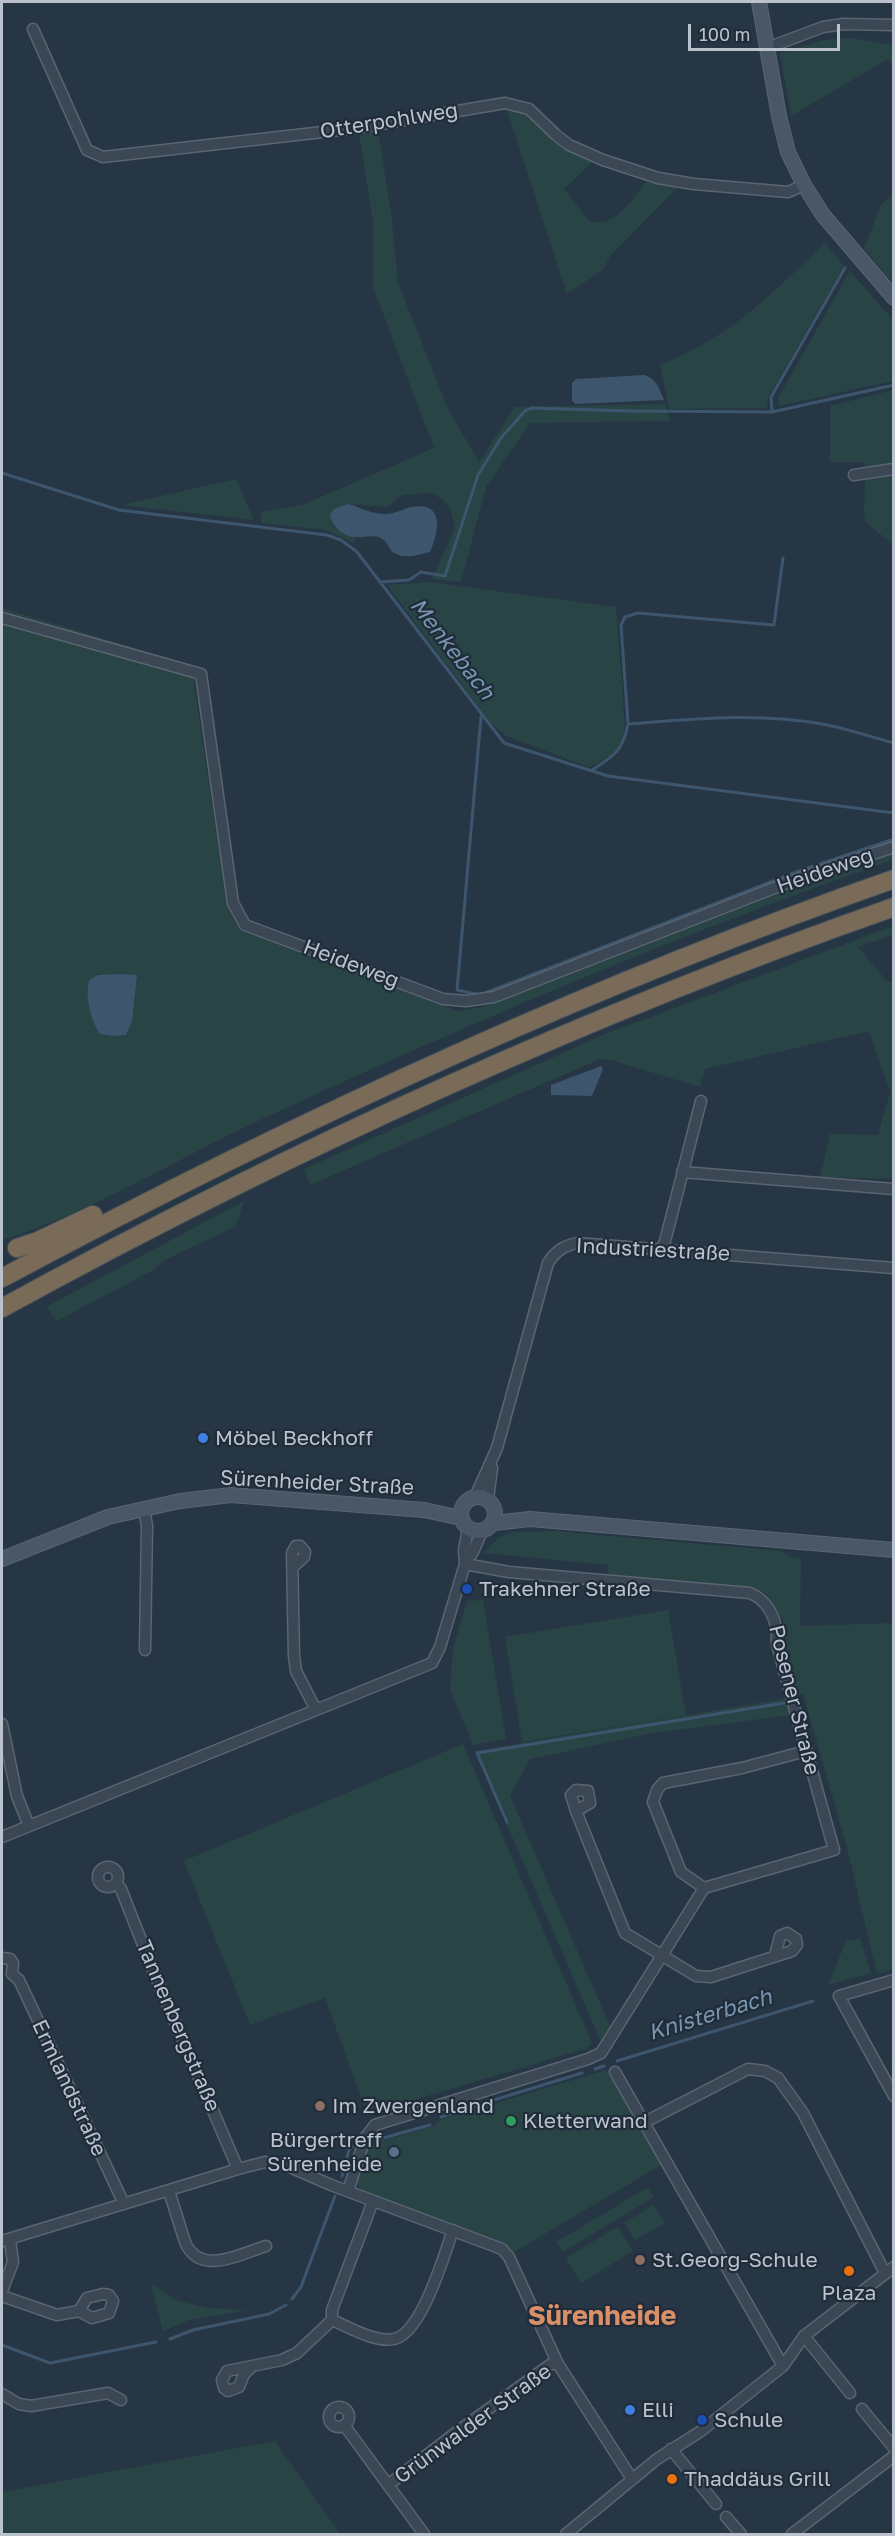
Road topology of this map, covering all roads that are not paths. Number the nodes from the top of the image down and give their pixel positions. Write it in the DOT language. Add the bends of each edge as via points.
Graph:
graph roads {
  1 [pos="759,2"];
  2 [pos="894,25"];
  3 [pos="33,29"];
  4 [pos="767,48"];
  5 [pos="804,185"];
  6 [pos="894,298"];
  7 [pos="894,469"];
  8 [pos="854,475"];
  9 [pos="2,618"];
  10 [pos="894,847"];
  11 [pos="894,879"];
  12 [pos="894,907"];
  13 [pos="701,1101"];
  14 [pos="682,1172"];
  15 [pos="894,1189"];
  16 [pos="118,1215"];
  17 [pos="16,1248"];
  18 [pos="663,1249"];
  19 [pos="894,1268"];
  20 [pos="2,1278"];
  21 [pos="2,1308"];
  22 [pos="144,1508"];
  23 [pos="478,1511"];
  24 [pos="482,1531"];
  25 [pos="894,1550"];
  26 [pos="2,1559"];
  27 [pos="466,1563"];
  28 [pos="292,1567"];
  29 [pos="145,1650"];
  30 [pos="316,1710"];
  31 [pos="2,1724"];
  32 [pos="806,1751"];
  33 [pos="576,1811"];
  34 [pos="29,1826"];
  35 [pos="2,1837"];
  36 [pos="116,1883"];
  37 [pos="704,1888"];
  38 [pos="662,1954"];
  39 [pos="775,1956"];
  40 [pos="2,1959"];
  41 [pos="7,1975"];
  42 [pos="894,1980"];
  43 [pos="615,2072"];
  44 [pos="894,2096"];
  45 [pos="645,2122"];
  46 [pos="238,2169"];
  47 [pos="169,2191"];
  48 [pos="348,2191"];
  49 [pos="373,2201"];
  50 [pos="124,2204"];
  51 [pos="453,2230"];
  52 [pos="6,2241"];
  53 [pos="266,2246"];
  54 [pos="889,2270"];
  55 [pos="2,2291"];
  56 [pos="2,2296"];
  57 [pos="79,2311"];
  58 [pos="332,2320"];
  59 [pos="804,2336"];
  60 [pos="558,2364"];
  61 [pos="253,2366"];
  62 [pos="783,2366"];
  63 [pos="850,2393"];
  64 [pos="2,2394"];
  65 [pos="121,2400"];
  66 [pos="861,2409"];
  67 [pos="344,2425"];
  68 [pos="894,2448"];
  69 [pos="671,2449"];
  70 [pos="894,2456"];
  71 [pos="632,2479"];
  72 [pos="388,2485"];
  73 [pos="716,2504"];
  74 [pos="726,2517"];
  75 [pos="805,2531"];
  76 [pos="424,2535"];
  77 [pos="566,2535"];
  78 [pos="741,2535"];
  79 [pos="792,2535"];
  1 -- 4 [label="main road"];
  2 -- 4 [label="street" via="823,27"];
  3 -- 5 [label="street, Otterpohlweg" via="87,150 103,157 358,128 505,103 529,109 569,145 658,178 788,192"];
  4 -- 5 [label="main road" via="788,152"];
  5 -- 6 [label="main road" via="823,215"];
  7 -- 8 [label="street"];
  9 -- 10 [label="street, Heideweg" via="201,674 233,903 245,925 442,999 494,997 800,878"];
  11 -- 16 [label="highway" via="656,968 491,1038 342,1105"];
  12 -- 21 [label="highway" via="669,992 499,1062 176,1215"];
  13 -- 14 [label="street"];
  14 -- 15 [label="street"];
  14 -- 18 [label="street"];
  16 -- 17 [label="highway" via="99,1212"];
  16 -- 20 [label="highway"];
  18 -- 19 [label="street, Industriestraße"];
  18 -- 23 [label="street, Industriestraße" via="577,1243 555,1252 548,1263"];
  22 -- 23 [label="main road, Sürenheider Straße" via="231,1495"];
  22 -- 26 [label="main road, Sürenheider Straße" via="108,1517"];
  22 -- 29 [label="street"];
  23 -- 24 [label="main road"];
  23 -- 25 [label="main road, Sürenheider Straße" via="530,1519"];
  23 -- 27 [label="street" via="464,1550"];
  24 -- 27 [label="street"];
  27 -- 30 [label="street" via="432,1664"];
  27 -- 32 [label="street, Posener Straße" via="509,1572 750,1593 762,1598 777,1623 777,1645"];
  28 -- 30 [label="street" via="296,1671"];
  30 -- 34 [label="street"];
  31 -- 34 [label="street" via="17,1796"];
  32 -- 37 [label="street, Posener Straße" via="834,1850"];
  32 -- 37 [label="street" via="742,1768 677,1779 663,1783 657,1790 653,1802 681,1872"];
  33 -- 38 [label="street" via="625,1933"];
  34 -- 35 [label="street"];
  36 -- 46 [label="street, Tannenbergstraße"];
  37 -- 38 [label="street"];
  38 -- 39 [label="street" via="696,1976 711,1977"];
  38 -- 48 [label="street" via="601,2054 375,2125 365,2138"];
  40 -- 41 [label="street, Ermlandstraße" via="10,1959 13,1964"];
  41 -- 50 [label="street, Ermlandstraße" via="19,1980"];
  42 -- 44 [label="street" via="839,1996"];
  43 -- 45 [label="street"];
  45 -- 54 [label="street" via="748,2069 772,2074 803,2113"];
  45 -- 62 [label="street"];
  46 -- 47 [label="street"];
  46 -- 48 [label="street" via="277,2163"];
  47 -- 50 [label="street"];
  47 -- 53 [label="street" via="188,2250 196,2258 214,2262"];
  48 -- 49 [label="street"];
  49 -- 51 [label="street"];
  49 -- 58 [label="street" via="332,2310"];
  50 -- 52 [label="street"];
  51 -- 58 [label="street" via="423,2310 405,2335 379,2338"];
  51 -- 60 [label="street" via="502,2249 509,2257"];
  52 -- 55 [label="street" via="13,2262"];
  54 -- 59 [label="street"];
  56 -- 57 [label="street" via="57,2315"];
  58 -- 61 [label="street" via="297,2353"];
  59 -- 62 [label="street"];
  59 -- 63 [label="street"];
  60 -- 71 [label="street"];
  60 -- 72 [label="street, Grünwalder Straße" via="551,2364"];
  62 -- 69 [label="street" via="701,2431"];
  64 -- 65 [label="street" via="31,2406 108,2393"];
  66 -- 68 [label="street"];
  67 -- 72 [label="street"];
  69 -- 71 [label="street"];
  69 -- 73 [label="street"];
  70 -- 75 [label="street"];
  71 -- 77 [label="street"];
  72 -- 76 [label="street"];
  74 -- 78 [label="street"];
  75 -- 79 [label="street"];
}
